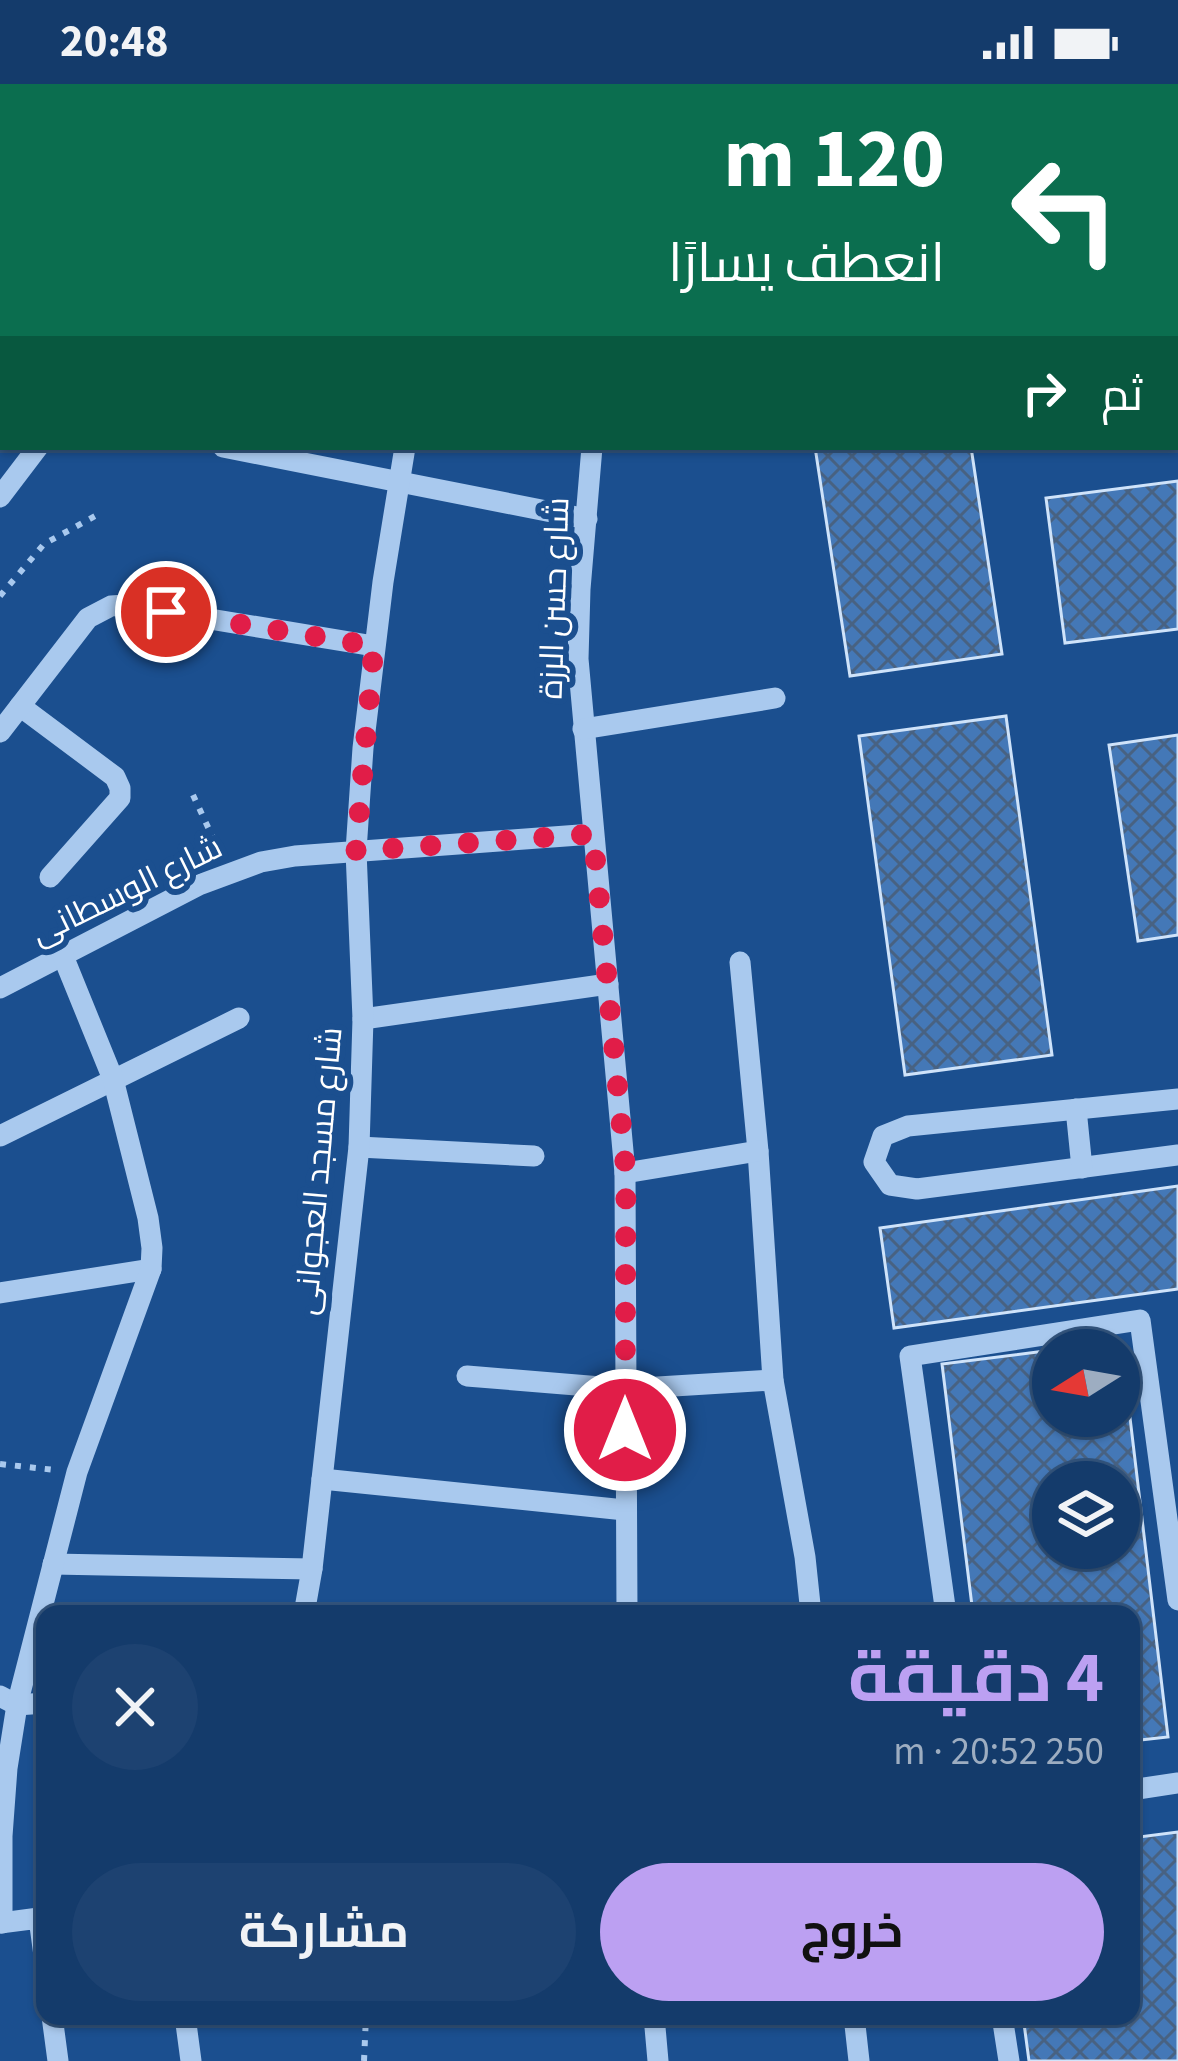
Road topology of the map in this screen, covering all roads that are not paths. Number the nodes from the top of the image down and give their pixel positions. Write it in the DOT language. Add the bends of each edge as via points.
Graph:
graph roads {
  1 [pos="36,450"];
  2 [pos="238,450"];
  3 [pos="405,450"];
  4 [pos="592,450"];
  5 [pos="400,482"];
  6 [pos="0,496"];
  7 [pos="587,519"];
  8 [pos="374,646"];
  9 [pos="776,698"];
  10 [pos="20,706"];
  11 [pos="583,728"];
  12 [pos="0,732"];
  13 [pos="593,834"];
  14 [pos="356,851"];
  15 [pos="50,878"];
  16 [pos="64,956"];
  17 [pos="740,962"];
  18 [pos="608,984"];
  19 [pos="0,988"];
  20 [pos="239,1018"];
  21 [pos="363,1019"];
  22 [pos="113,1079"];
  23 [pos="1178,1099"];
  24 [pos="1076,1109"];
  25 [pos="0,1136"];
  26 [pos="358,1147"];
  27 [pos="758,1151"];
  28 [pos="1178,1155"];
  29 [pos="534,1156"];
  30 [pos="1082,1168"];
  31 [pos="626,1173"];
  32 [pos="151,1269"];
  33 [pos="0,1293"];
  34 [pos="467,1376"];
  35 [pos="773,1379"];
  36 [pos="625,1389"];
  37 [pos="322,1479"];
  38 [pos="625,1510"];
  39 [pos="53,1564"];
  40 [pos="312,1569"];
  41 [pos="1178,1600"];
  42 [pos="40,1605"];
  43 [pos="306,1605"];
  44 [pos="627,1605"];
  45 [pos="810,1605"];
  46 [pos="945,1605"];
  47 [pos="36,1617"];
  48 [pos="9,1700"];
  49 [pos="1178,1784"];
  50 [pos="1140,1789"];
  51 [pos="36,1919"];
  52 [pos="1,1923"];
  53 [pos="53,2025"];
  54 [pos="186,2025"];
  55 [pos="655,2025"];
  56 [pos="855,2025"];
  57 [pos="1003,2025"];
  58 [pos="58,2061"];
  59 [pos="191,2061"];
  60 [pos="658,2061"];
  61 [pos="859,2061"];
  62 [pos="1009,2061"];
  1 -- 6 [label="street"];
  2 -- 5 [label="street"];
  3 -- 5 [label="street, شارع مسجد العجوانى"];
  4 -- 7 [label="street, شارع حسن الرزة"];
  5 -- 7 [label="street"];
  5 -- 8 [label="street, شارع مسجد العجوانى"];
  7 -- 11 [label="street, شارع حسن الرزة" via="578,658"];
  8 -- 10 [label="street" via="111,606 88,619"];
  8 -- 14 [label="street, شارع مسجد العجوانى"];
  9 -- 11 [label="street"];
  10 -- 12 [label="street"];
  10 -- 15 [label="street" via="120,788 120,798"];
  11 -- 13 [label="street, شارع حسن الرزة"];
  13 -- 14 [label="street, شارع الوسطانى"];
  13 -- 18 [label="street, شارع حسن الرزة"];
  14 -- 16 [label="street, شارع الوسطانى" via="229,873"];
  14 -- 21 [label="street, شارع مسجد العجوانى"];
  16 -- 19 [label="street, شارع الوسطانى"];
  16 -- 22 [label="street"];
  17 -- 27 [label="street"];
  18 -- 21 [label="street"];
  18 -- 31 [label="street, شارع حسن الرزة"];
  20 -- 22 [label="street"];
  21 -- 26 [label="street, شارع مسجد العجوانى"];
  22 -- 25 [label="street"];
  22 -- 32 [label="street" via="148,1218"];
  23 -- 24 [label="street"];
  24 -- 30 [label="street"];
  24 -- 30 [label="street" via="908,1126 883,1136 874,1162 890,1185 916,1189"];
  26 -- 29 [label="street"];
  26 -- 37 [label="street, شارع مسجد العجوانى"];
  27 -- 31 [label="street"];
  27 -- 35 [label="street"];
  28 -- 30 [label="street"];
  31 -- 36 [label="street, شارع حسن الرزة"];
  32 -- 33 [label="street"];
  32 -- 39 [label="street" via="76,1472"];
  34 -- 36 [label="street"];
  35 -- 36 [label="street"];
  35 -- 45 [label="street"];
  36 -- 38 [label="street, شارع حسن الرزة"];
  37 -- 38 [label="street"];
  37 -- 40 [label="street, شارع مسجد العجوانى"];
  38 -- 44 [label="street, شارع حسن الرزة"];
  39 -- 40 [label="street"];
  39 -- 42 [label="street"];
  40 -- 43 [label="street, شارع مسجد العجوانى"];
  41 -- 46 [label="street" via="1140,1320 910,1356"];
  47 -- 48 [label="street"];
  48 -- 52 [label="street"];
  49 -- 50 [label="street"];
  51 -- 52 [label="street"];
  53 -- 58 [label="street"];
  54 -- 59 [label="street"];
  55 -- 60 [label="street"];
  56 -- 61 [label="street"];
  57 -- 62 [label="street"];
}
